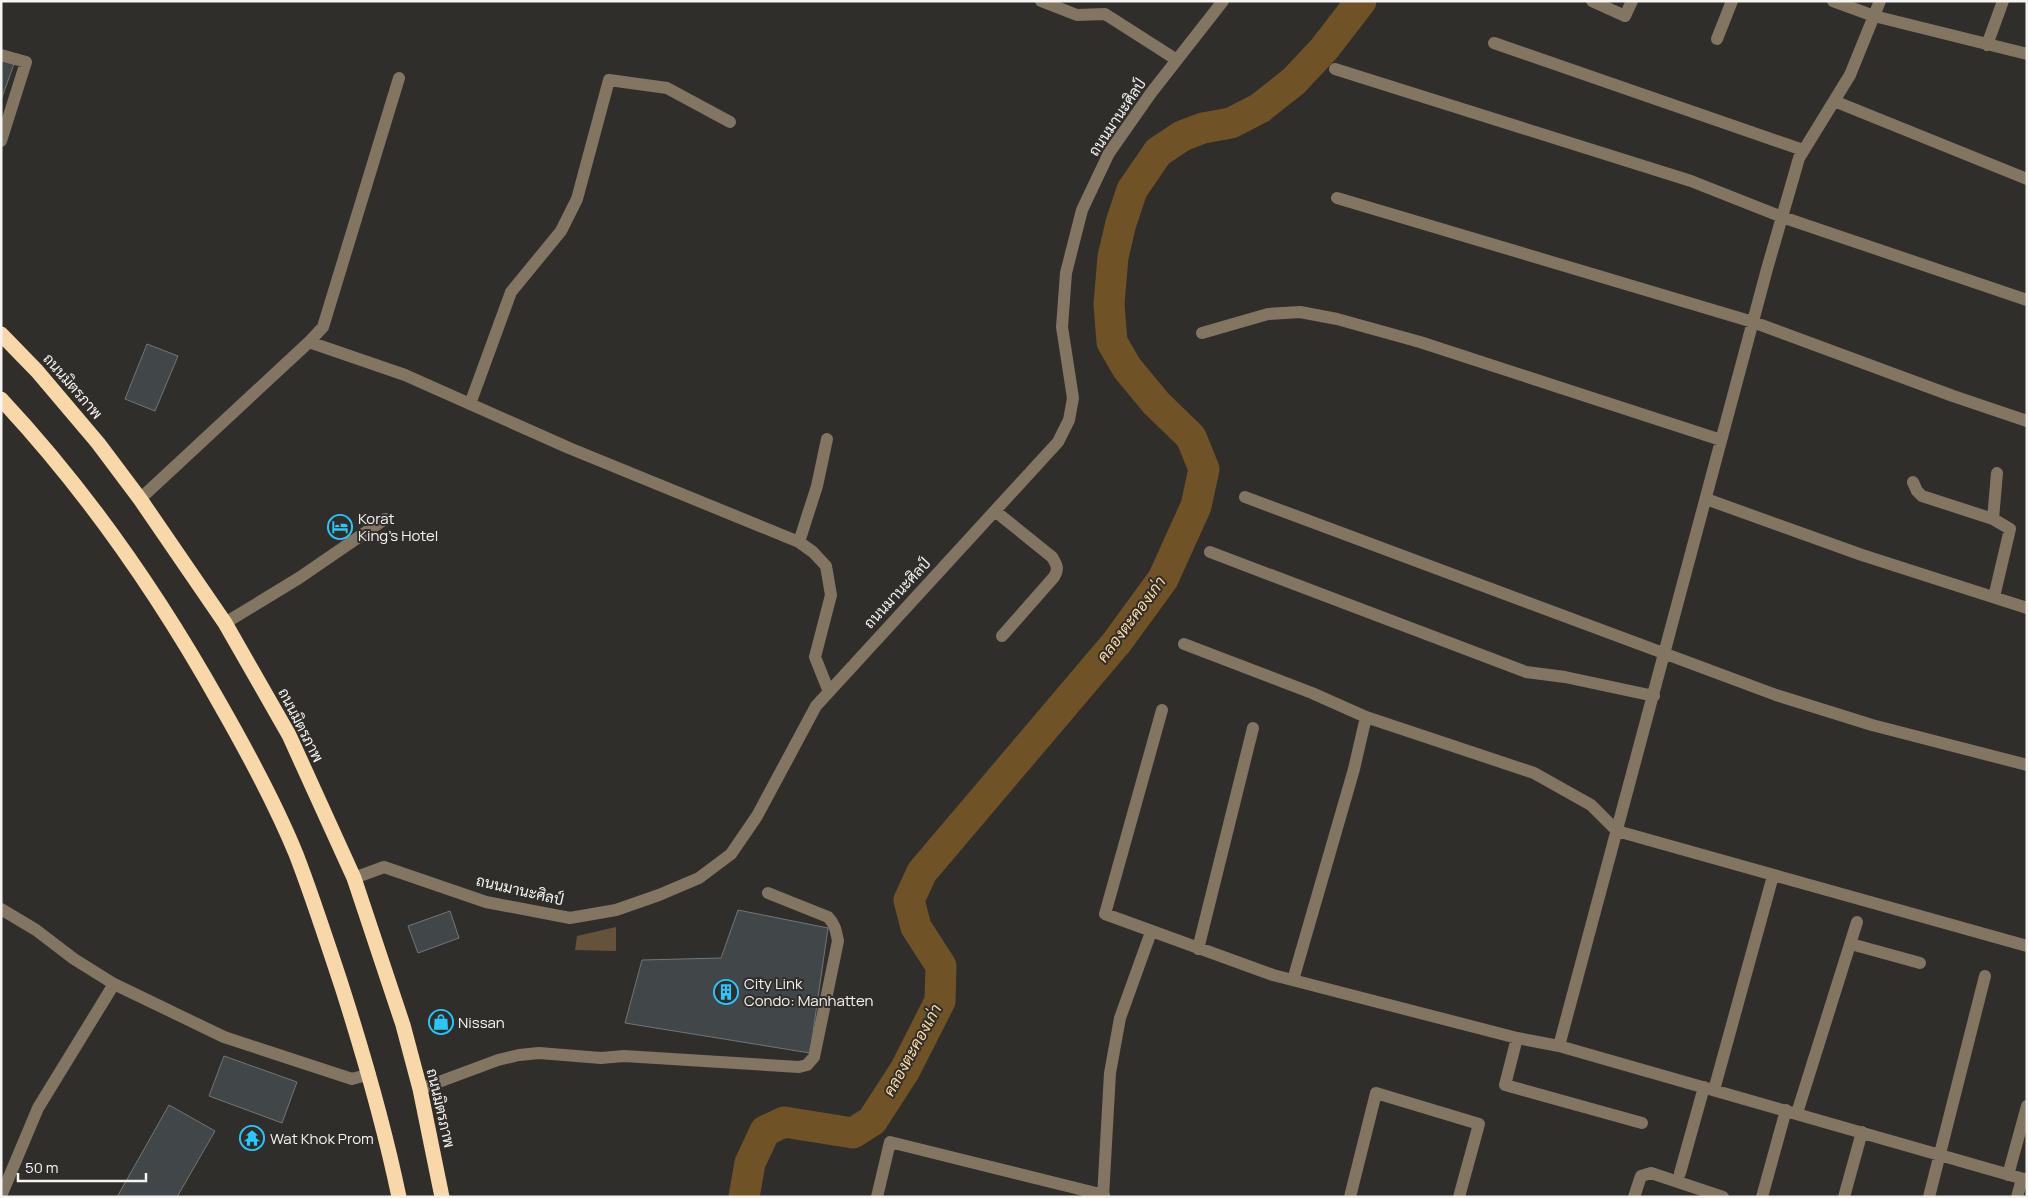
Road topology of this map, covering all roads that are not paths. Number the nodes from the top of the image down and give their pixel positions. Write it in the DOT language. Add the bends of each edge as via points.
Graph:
graph roads {
  1 [pos="1041,1"];
  2 [pos="1223,1"];
  3 [pos="1592,1"];
  4 [pos="1632,1"];
  5 [pos="1732,1"];
  6 [pos="1833,1"];
  7 [pos="1880,1"];
  8 [pos="2003,1"];
  9 [pos="1874,16"];
  10 [pos="1717,39"];
  11 [pos="1494,43"];
  12 [pos="1988,45"];
  13 [pos="2027,54"];
  14 [pos="1,55"];
  15 [pos="1177,60"];
  16 [pos="1334,69"];
  17 [pos="398,78"];
  18 [pos="1834,101"];
  19 [pos="730,122"];
  20 [pos="1,141"];
  21 [pos="1803,150"];
  22 [pos="2027,179"];
  23 [pos="1337,198"];
  24 [pos="1782,216"];
  25 [pos="2027,300"];
  26 [pos="1753,322"];
  27 [pos="1202,333"];
  28 [pos="1,334"];
  29 [pos="309,342"];
  30 [pos="1,399"];
  31 [pos="470,404"];
  32 [pos="2027,421"];
  33 [pos="827,439"];
  34 [pos="1721,440"];
  35 [pos="1997,473"];
  36 [pos="1913,482"];
  37 [pos="1245,497"];
  38 [pos="140,499"];
  39 [pos="1706,499"];
  40 [pos="995,511"];
  41 [pos="385,519"];
  42 [pos="1993,519"];
  43 [pos="799,542"];
  44 [pos="1210,552"];
  45 [pos="1994,597"];
  46 [pos="2027,608"];
  47 [pos="225,622"];
  48 [pos="1002,636"];
  49 [pos="1184,644"];
  50 [pos="1665,655"];
  51 [pos="828,692"];
  52 [pos="1654,696"];
  53 [pos="1162,710"];
  54 [pos="1366,717"];
  55 [pos="1253,728"];
  56 [pos="2027,765"];
  57 [pos="1617,832"];
  58 [pos="354,878"];
  59 [pos="1771,884"];
  60 [pos="768,893"];
  61 [pos="1,909"];
  62 [pos="1857,922"];
  63 [pos="1151,932"];
  64 [pos="1850,944"];
  65 [pos="2027,946"];
  66 [pos="1198,949"];
  67 [pos="1920,962"];
  68 [pos="1985,976"];
  69 [pos="1293,980"];
  70 [pos="114,984"];
  71 [pos="1517,1038"];
  72 [pos="1559,1046"];
  73 [pos="370,1074"];
  74 [pos="420,1089"];
  75 [pos="1709,1089"];
  76 [pos="2027,1106"];
  77 [pos="1792,1112"];
  78 [pos="1642,1123"];
  79 [pos="1862,1132"];
  80 [pos="1940,1155"];
  81 [pos="1680,1173"];
  82 [pos="2008,1174"];
  83 [pos="2024,1179"];
  84 [pos="1,1196"];
  85 [pos="1104,1196"];
  86 [pos="399,1197"];
  87 [pos="442,1197"];
  88 [pos="877,1197"];
  89 [pos="1350,1197"];
  90 [pos="1459,1197"];
  91 [pos="1634,1197"];
  92 [pos="1723,1197"];
  93 [pos="1762,1197"];
  94 [pos="1844,1197"];
  95 [pos="1929,1197"];
  96 [pos="2017,1197"];
  1 -- 15 [label="street" via="1077,15 1105,14"];
  2 -- 15 [label="street, ถนนมานะศิลป์"];
  3 -- 4 [label="street" via="1625,16"];
  5 -- 10 [label="street"];
  6 -- 9 [label="street"];
  7 -- 9 [label="street"];
  8 -- 12 [label="street"];
  9 -- 12 [label="street"];
  9 -- 18 [label="street" via="1850,75"];
  11 -- 21 [label="street"];
  12 -- 13 [label="street"];
  14 -- 20 [label="street" via="26,62"];
  15 -- 40 [label="street, ถนนมานะศิลป์" via="1109,153 1082,210 1066,274 1062,327 1073,398 1069,420 1058,442"];
  16 -- 24 [label="street" via="1691,181"];
  17 -- 29 [label="street" via="323,326"];
  18 -- 21 [label="street"];
  18 -- 22 [label="street"];
  19 -- 31 [label="street" via="667,88 609,80 577,199 561,231 511,292"];
  21 -- 24 [label="street"];
  23 -- 26 [label="street"];
  24 -- 25 [label="street"];
  24 -- 26 [label="street"];
  26 -- 32 [label="street"];
  26 -- 34 [label="street"];
  27 -- 34 [label="street" via="1268,314 1300,312 1336,319 1420,342"];
  28 -- 38 [label="highway, ถนนมิตรภาพ" via="98,443"];
  29 -- 31 [label="street" via="405,375"];
  29 -- 38 [label="street"];
  30 -- 73 [label="highway" via="102,520 184,641 247,751 295,853"];
  31 -- 43 [label="street"];
  33 -- 43 [label="street" via="818,486"];
  34 -- 39 [label="street"];
  35 -- 42 [label="street"];
  36 -- 42 [label="street" via="1922,496"];
  37 -- 50 [label="street"];
  38 -- 47 [label="highway, ถนนมิตรภาพ"];
  39 -- 45 [label="street" via="1862,555"];
  39 -- 50 [label="street"];
  40 -- 48 [label="street" via="1052,557 1057,565 1054,577"];
  40 -- 51 [label="street, ถนนมานะศิลป์"];
  41 -- 47 [label="street" via="299,578"];
  42 -- 45 [label="street" via="2010,529"];
  43 -- 51 [label="street" via="826,566 831,595 815,657"];
  44 -- 52 [label="street" via="1526,672"];
  45 -- 46 [label="street"];
  47 -- 58 [label="highway, ถนนมิตรภาพ" via="289,735"];
  49 -- 54 [label="street"];
  50 -- 52 [label="street"];
  50 -- 56 [label="street" via="1776,696 1872,725"];
  51 -- 58 [label="street, ถนนมานะศิลป์" via="816,706 757,816 731,854 699,878 660,895 616,910 570,918 486,902 384,866"];
  52 -- 57 [label="street"];
  53 -- 63 [label="street" via="1105,914"];
  54 -- 57 [label="street" via="1534,773 1592,805"];
  54 -- 69 [label="street"];
  55 -- 66 [label="street"];
  57 -- 65 [label="street"];
  57 -- 72 [label="street"];
  58 -- 74 [label="highway, ถนนมิตรภาพ" via="403,1025"];
  59 -- 75 [label="street"];
  60 -- 74 [label="street" via="828,917 836,930 838,941 814,1057 808,1066 539,1053 498,1060"];
  61 -- 70 [label="street"];
  62 -- 64 [label="street"];
  63 -- 66 [label="street"];
  63 -- 85 [label="street" via="1120,1018 1110,1073"];
  64 -- 67 [label="street"];
  64 -- 77 [label="street"];
  66 -- 69 [label="street"];
  68 -- 80 [label="street"];
  69 -- 71 [label="street"];
  70 -- 73 [label="street" via="224,1037 352,1079"];
  70 -- 84 [label="street" via="38,1108"];
  71 -- 72 [label="street"];
  71 -- 78 [label="street" via="1505,1085"];
  72 -- 75 [label="street"];
  73 -- 86 [label="highway"];
  74 -- 87 [label="highway, ถนนมิตรภาพ"];
  75 -- 77 [label="street"];
  75 -- 81 [label="street"];
  76 -- 82 [label="street"];
  77 -- 79 [label="street"];
  77 -- 93 [label="street"];
  79 -- 80 [label="street"];
  79 -- 94 [label="street"];
  80 -- 82 [label="street"];
  80 -- 95 [label="street"];
  82 -- 83 [label="street"];
  83 -- 96 [label="street"];
  85 -- 88 [label="street" via="890,1142"];
  89 -- 90 [label="street" via="1376,1093 1478,1124"];
  91 -- 92 [label="street" via="1641,1176 1651,1173"];
}
